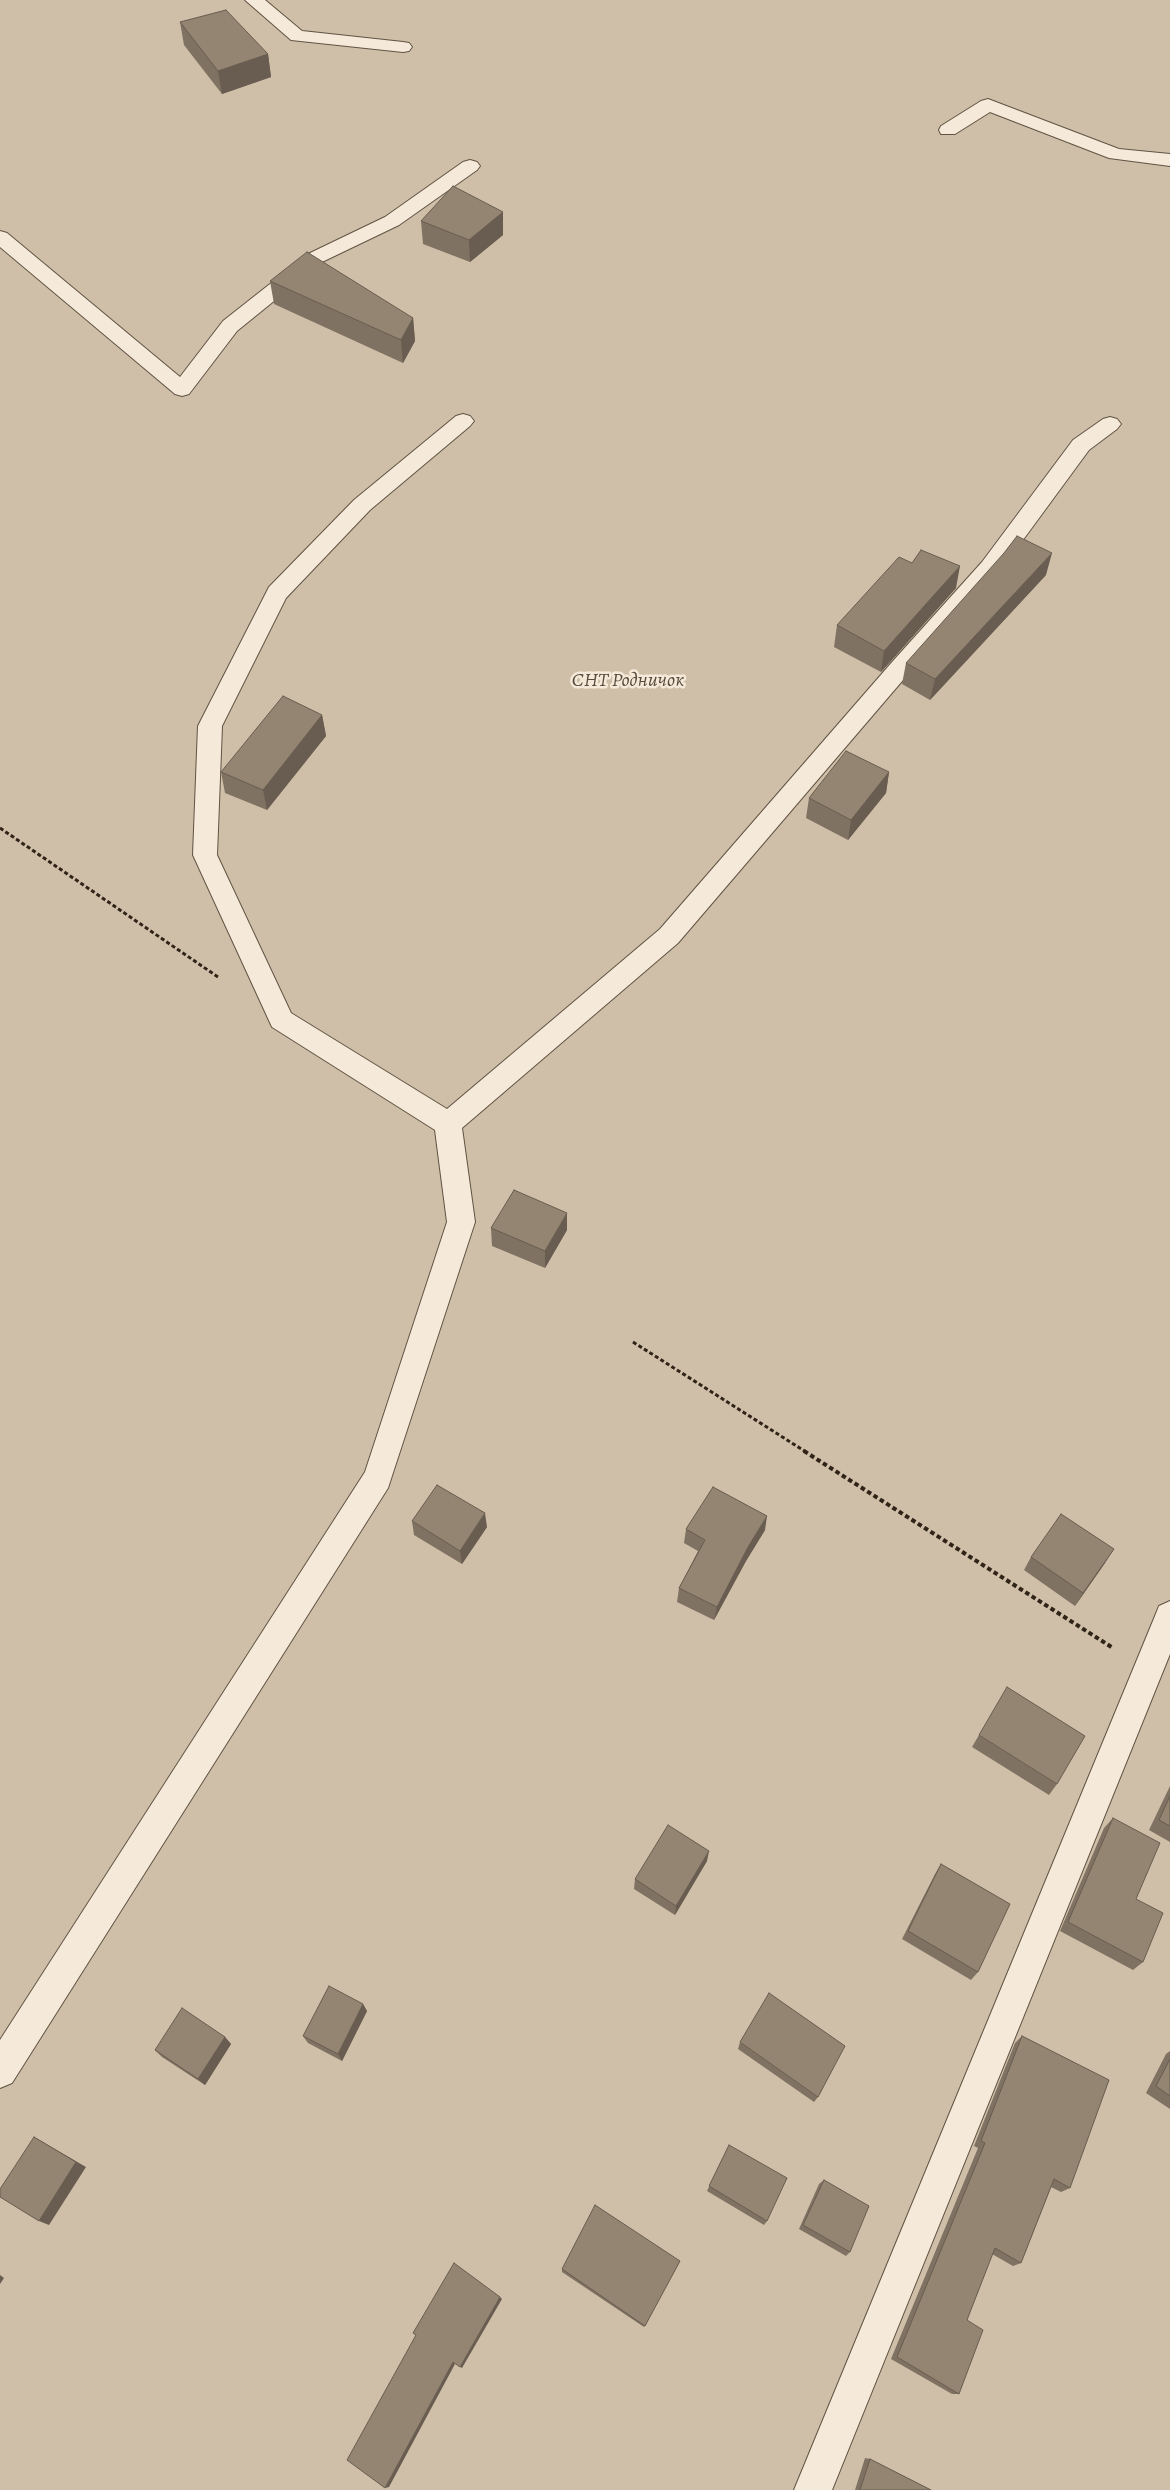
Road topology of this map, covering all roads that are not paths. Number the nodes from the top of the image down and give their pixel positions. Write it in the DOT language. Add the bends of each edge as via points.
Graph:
graph roads {
  1 [pos="254,0"];
  2 [pos="403,47"];
  3 [pos="948,130"];
  4 [pos="1170,160"];
  5 [pos="470,166"];
  6 [pos="0,238"];
  7 [pos="463,421"];
  8 [pos="1110,424"];
  9 [pos="448,1124"];
  10 [pos="1170,1616"];
  11 [pos="0,2072"];
  12 [pos="812,2490"];
  1 -- 2 [label="lane" via="297,36"];
  3 -- 4 [label="lane" via="988,105 1116,154"];
  5 -- 6 [label="lane" via="392,221 315,258 230,326 182,389"];
  7 -- 9 [label="lane" via="362,505 277,593 210,726 204,855 281,1020"];
  8 -- 9 [label="lane" via="1081,445 990,568 669,936"];
  9 -- 11 [label="lane" via="461,1222 378,1478"];
  10 -- 12 [label="lane"];
}
